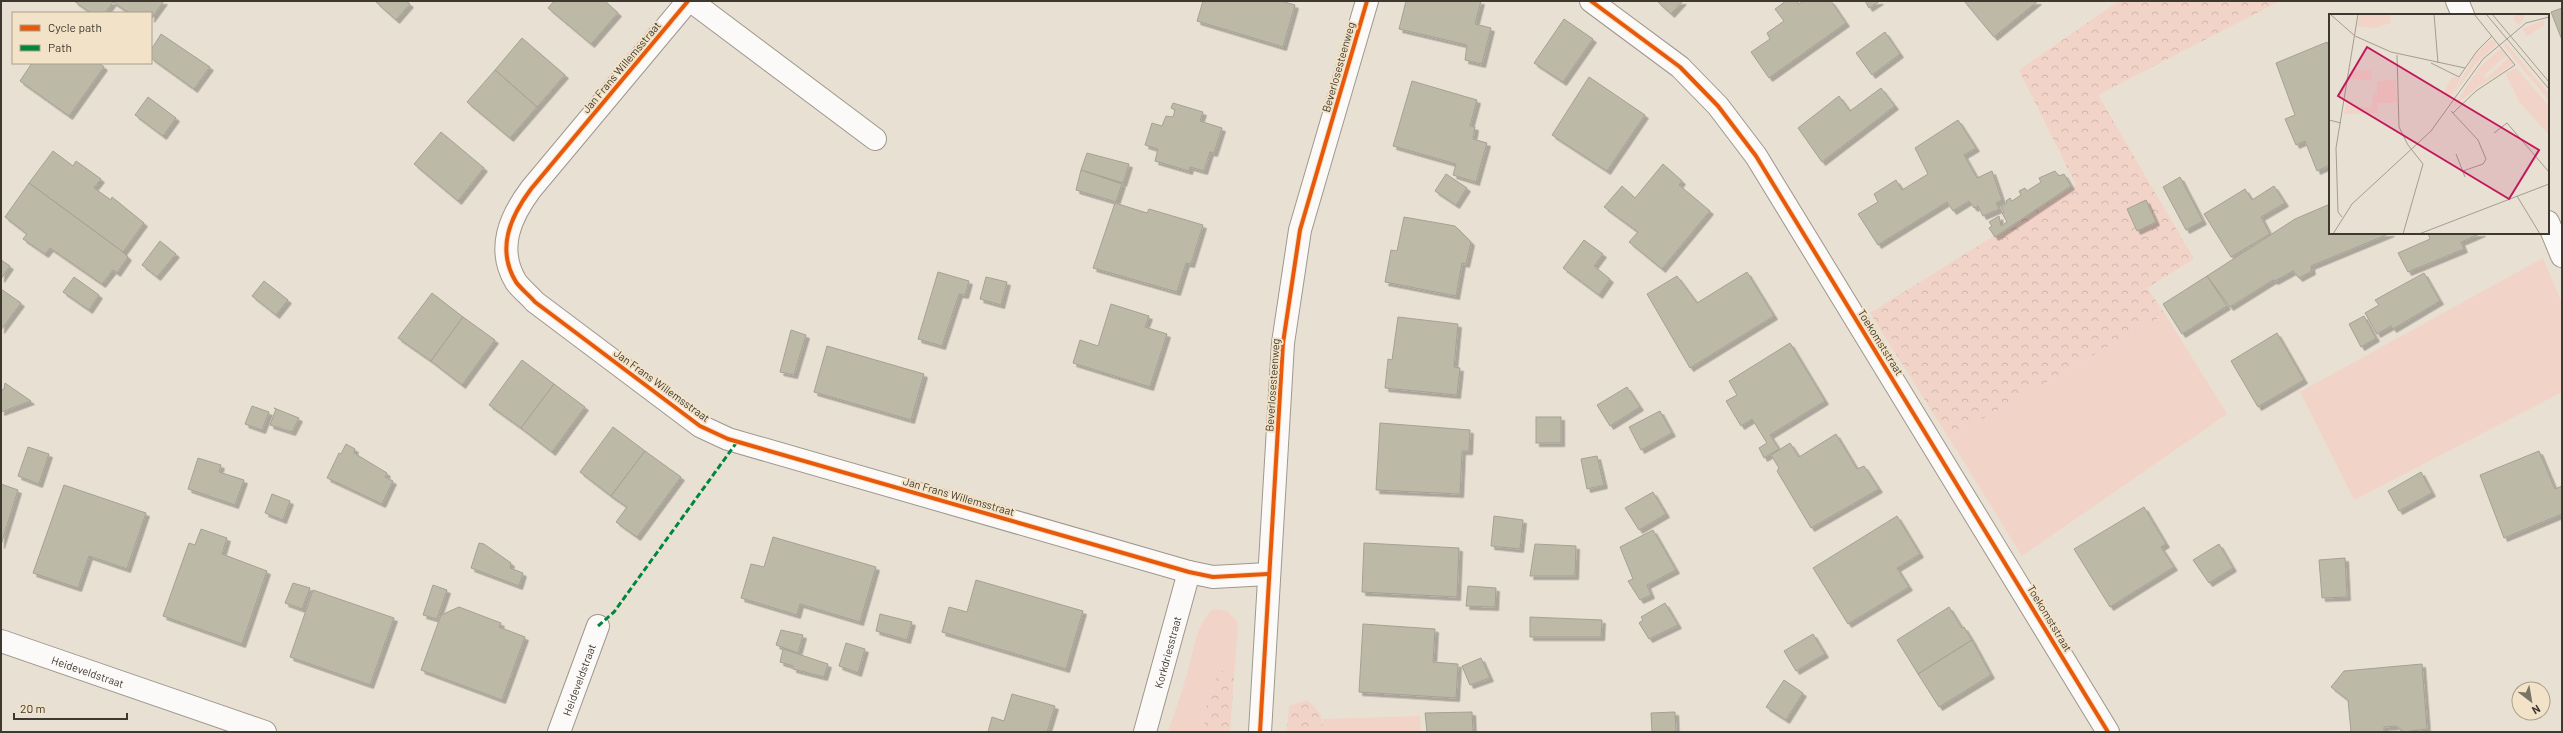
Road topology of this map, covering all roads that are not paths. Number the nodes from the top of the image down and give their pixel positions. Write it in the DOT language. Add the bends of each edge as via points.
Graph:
graph roads {
  1 [pos="688,1"];
  2 [pos="691,1"];
  3 [pos="1367,1"];
  4 [pos="1591,1"];
  5 [pos="2457,1"];
  6 [pos="2463,14"];
  7 [pos="875,139"];
  8 [pos="2549,224"];
  9 [pos="2562,256"];
  10 [pos="1189,572"];
  11 [pos="1268,574"];
  12 [pos="598,626"];
  13 [pos="1,641"];
  14 [pos="265,732"];
  15 [pos="559,732"];
  16 [pos="1145,732"];
  17 [pos="1260,732"];
  18 [pos="2108,732"];
  1 -- 10 [label="street, Jan Frans Willemsstraat" via="519,205 511,220 506,242 507,262 517,283 535,302 700,426 728,439"];
  2 -- 7 [label="street"];
  3 -- 11 [label="street, Beverlosesteenweg" via="1300,230 1283,343"];
  4 -- 18 [label="street, Toekomststraat" via="1680,67 1718,106 1756,156"];
  5 -- 6 [label="street"];
  8 -- 9 [label="street"];
  10 -- 11 [label="street, Jan Frans Willemsstraat" via="1213,577"];
  10 -- 16 [label="street, Korkdriesstraat"];
  11 -- 17 [label="street, Beverlosesteenweg"];
  12 -- 15 [label="street, Heideveldstraat"];
  13 -- 14 [label="street, Heideveldstraat"];
}
